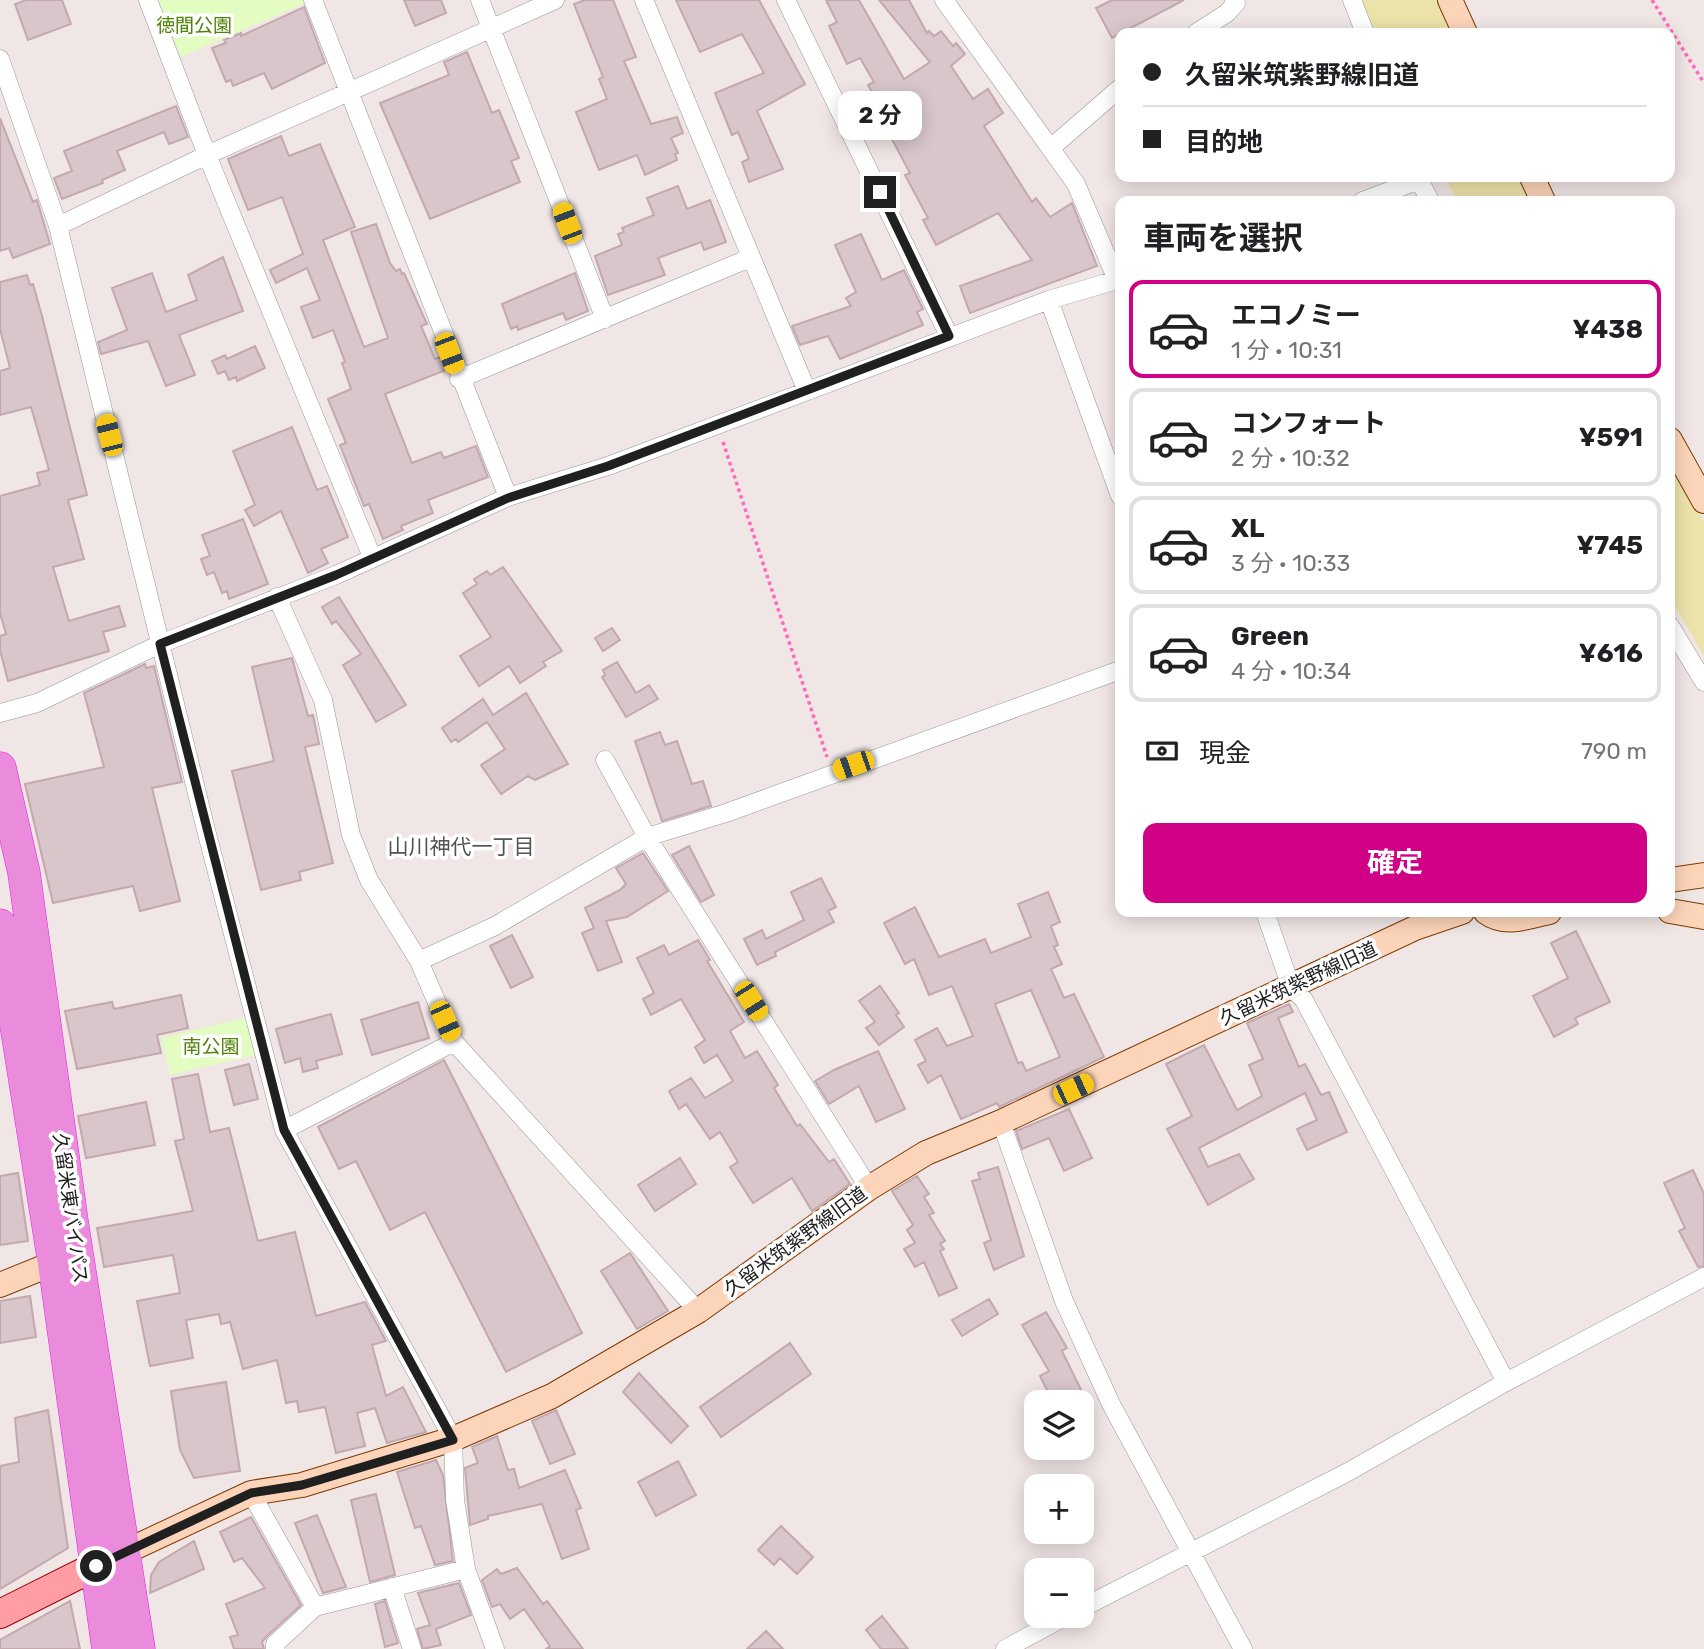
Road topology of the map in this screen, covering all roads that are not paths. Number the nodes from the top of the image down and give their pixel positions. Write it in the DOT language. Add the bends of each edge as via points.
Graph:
graph roads {
  1 [pos="148,0"];
  2 [pos="313,0"];
  3 [pos="480,0"];
  4 [pos="555,0"];
  5 [pos="644,0"];
  6 [pos="786,0"];
  7 [pos="944,0"];
  8 [pos="1234,0"];
  9 [pos="1352,0"];
  10 [pos="1450,0"];
  11 [pos="1204,28"];
  12 [pos="1363,28"];
  13 [pos="1463,28"];
  14 [pos="491,29"];
  15 [pos="0,59"];
  16 [pos="1115,92"];
  17 [pos="348,94"];
  18 [pos="1052,147"];
  19 [pos="207,155"];
  20 [pos="1409,182"];
  21 [pos="1392,190"];
  22 [pos="58,226"];
  23 [pos="750,258"];
  24 [pos="1115,270"];
  25 [pos="1115,280"];
  26 [pos="1049,300"];
  27 [pos="604,319"];
  28 [pos="949,336"];
  29 [pos="459,379"];
  30 [pos="807,391"];
  31 [pos="1675,449"];
  32 [pos="1115,482"];
  33 [pos="508,498"];
  34 [pos="1704,501"];
  35 [pos="372,557"];
  36 [pos="277,597"];
  37 [pos="1675,634"];
  38 [pos="160,644"];
  39 [pos="1115,672"];
  40 [pos="1704,682"];
  41 [pos="0,713"];
  42 [pos="605,760"];
  43 [pos="0,768"];
  44 [pos="647,837"];
  45 [pos="1704,875"];
  46 [pos="1675,879"];
  47 [pos="1675,912"];
  48 [pos="1267,917"];
  49 [pos="1447,917"];
  50 [pos="1493,917"];
  51 [pos="1528,917"];
  52 [pos="1704,917"];
  53 [pos="0,925"];
  54 [pos="419,961"];
  55 [pos="1291,987"];
  56 [pos="454,1042"];
  57 [pos="1001,1122"];
  58 [pos="284,1130"];
  59 [pos="869,1188"];
  60 [pos="54,1263"];
  61 [pos="1704,1277"];
  62 [pos="0,1285"];
  63 [pos="698,1311"];
  64 [pos="1506,1382"];
  65 [pos="453,1440"];
  66 [pos="251,1493"];
  67 [pos="1191,1550"];
  68 [pos="125,1552"];
  69 [pos="96,1566"];
  70 [pos="466,1569"];
  71 [pos="392,1587"];
  72 [pos="1094,1602"];
  73 [pos="315,1607"];
  74 [pos="0,1614"];
  75 [pos="1044,1628"];
  76 [pos="108,1649"];
  77 [pos="139,1649"];
  78 [pos="275,1649"];
  79 [pos="412,1649"];
  80 [pos="495,1649"];
  81 [pos="1005,1649"];
  82 [pos="1243,1649"];
  1 -- 19 [label="street"];
  2 -- 17 [label="street"];
  3 -- 14 [label="street"];
  4 -- 14 [label="street"];
  5 -- 23 [label="street"];
  6 -- 28 [label="street"];
  7 -- 18 [label="street"];
  8 -- 11 [label="street" via="1227,13"];
  9 -- 12 [label="street"];
  10 -- 13 [label="street"];
  14 -- 17 [label="street"];
  14 -- 27 [label="street"];
  15 -- 22 [label="street"];
  16 -- 18 [label="street"];
  17 -- 19 [label="street"];
  17 -- 29 [label="street"];
  18 -- 24 [label="street" via="1076,184"];
  19 -- 22 [label="street"];
  19 -- 35 [label="street"];
  20 -- 21 [label="street"];
  22 -- 38 [label="street"];
  23 -- 27 [label="street"];
  23 -- 30 [label="street"];
  25 -- 26 [label="street"];
  26 -- 28 [label="street"];
  26 -- 32 [label="street"];
  27 -- 29 [label="street"];
  28 -- 30 [label="street"];
  29 -- 33 [label="street"];
  30 -- 33 [label="street" via="608,466"];
  31 -- 34 [label="street"];
  33 -- 35 [label="street"];
  35 -- 36 [label="street"];
  36 -- 38 [label="street"];
  36 -- 54 [label="street" via="323,700 351,835 369,880"];
  37 -- 40 [label="street"];
  38 -- 41 [label="street" via="37,703"];
  38 -- 58 [label="street"];
  39 -- 44 [label="street" via="726,813"];
  42 -- 44 [label="street"];
  43 -- 68 [label="highway, 久留米東バイパス" via="24,873 72,1221"];
  44 -- 54 [label="street" via="495,926"];
  44 -- 59 [label="street"];
  45 -- 46 [label="street"];
  47 -- 52 [label="street"];
  48 -- 55 [label="street"];
  49 -- 55 [label="street, 久留米筑紫野線旧道"];
  50 -- 51 [label="street" via="1512,921"];
  53 -- 60 [label="highway, 久留米東バイパス"];
  54 -- 56 [label="street"];
  55 -- 57 [label="street, 久留米筑紫野線旧道"];
  55 -- 64 [label="street" via="1304,1000"];
  56 -- 58 [label="street"];
  56 -- 63 [label="street"];
  57 -- 59 [label="street, 久留米筑紫野線旧道" via="926,1153"];
  57 -- 67 [label="street" via="1063,1301 1111,1404"];
  58 -- 65 [label="street"];
  59 -- 63 [label="street, 久留米筑紫野線旧道"];
  60 -- 62 [label="street"];
  60 -- 69 [label="highway, 久留米東バイパス"];
  61 -- 64 [label="street"];
  63 -- 65 [label="street, 久留米筑紫野線旧道" via="552,1396"];
  64 -- 67 [label="street" via="1348,1472"];
  65 -- 66 [label="street, 久留米筑紫野線旧道" via="302,1485"];
  65 -- 70 [label="street" via="455,1500"];
  66 -- 68 [label="street, 久留米筑紫野線旧道"];
  66 -- 73 [label="street"];
  67 -- 72 [label="street"];
  67 -- 82 [label="street"];
  68 -- 69 [label="main road"];
  68 -- 77 [label="highway, 久留米東バイパス"];
  69 -- 74 [label="main road"];
  69 -- 76 [label="highway, 久留米東バイパス"];
  70 -- 71 [label="street"];
  70 -- 80 [label="street"];
  71 -- 73 [label="street"];
  71 -- 79 [label="street"];
  73 -- 78 [label="street"];
  75 -- 81 [label="street"];
}
